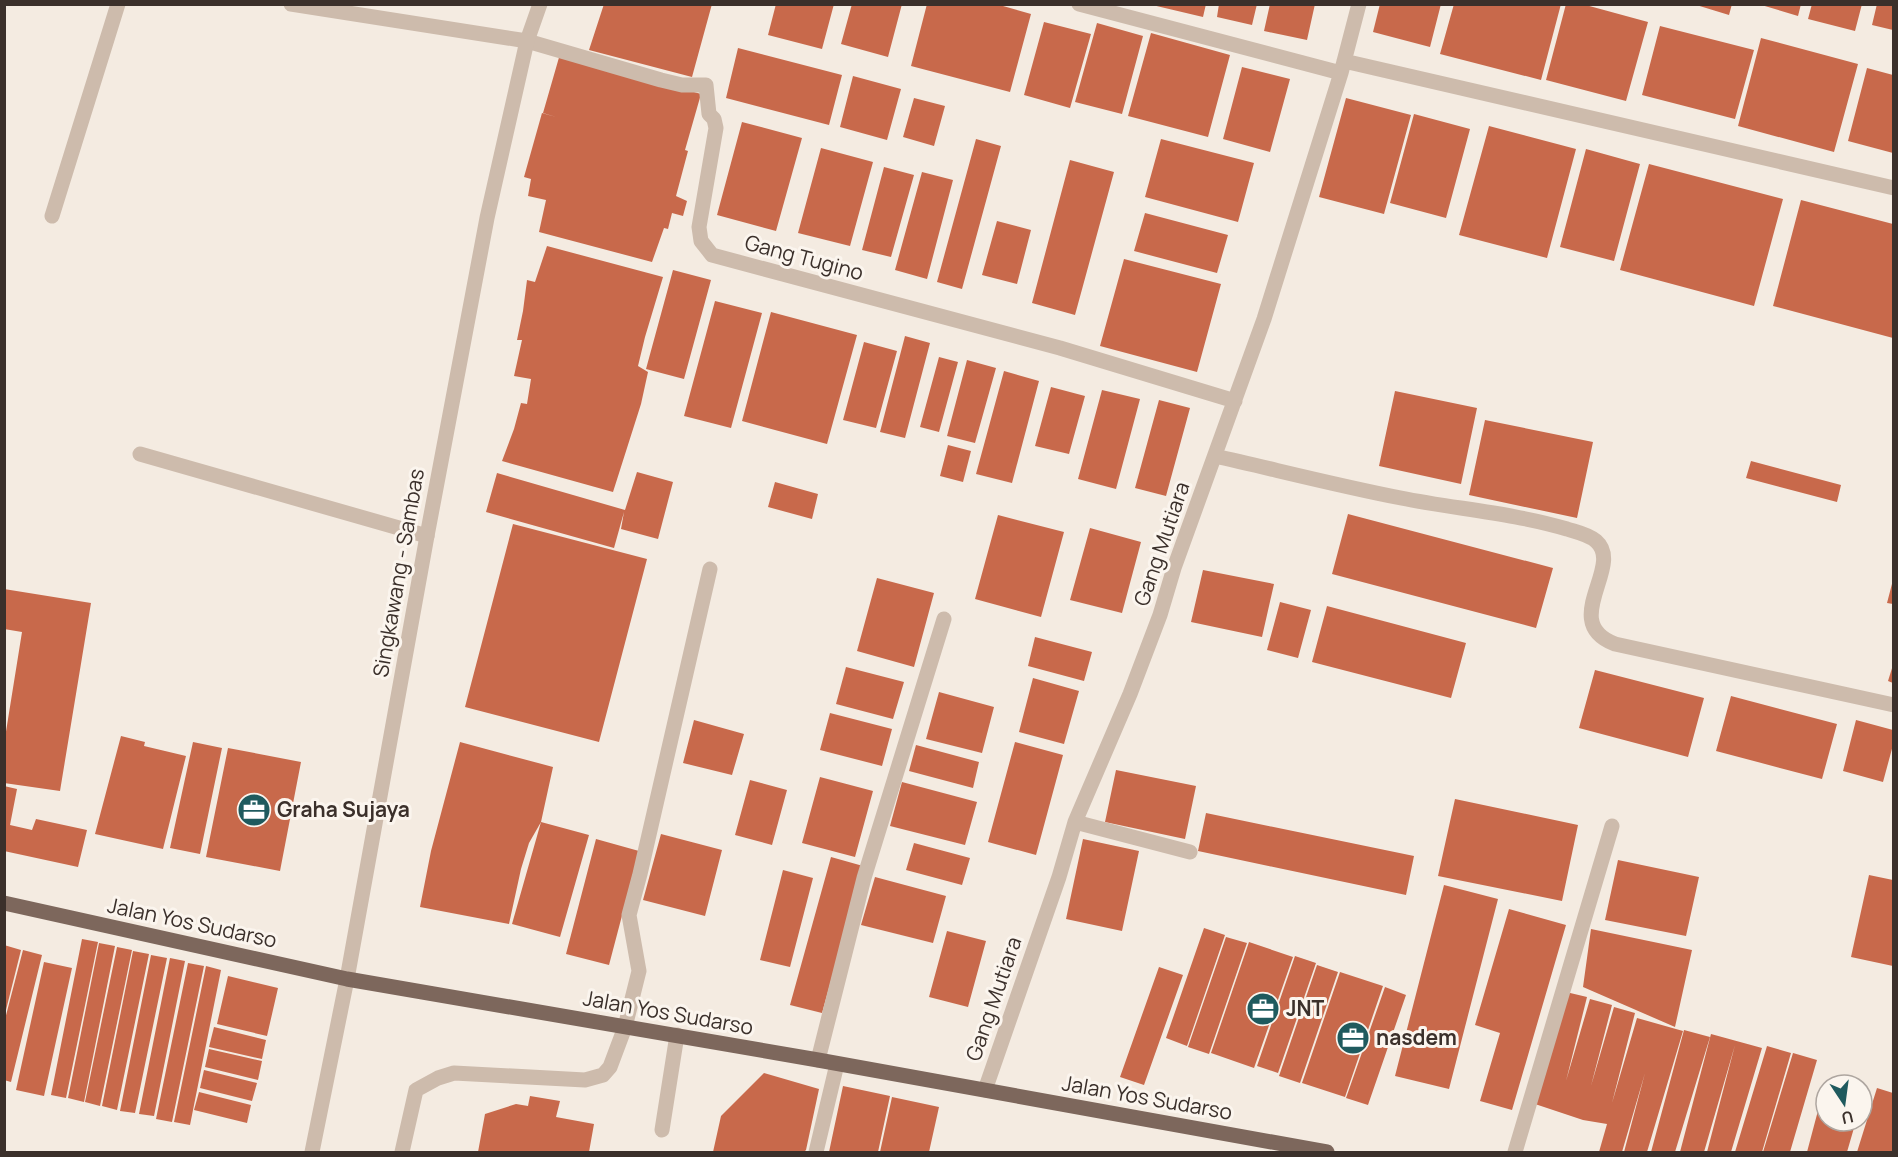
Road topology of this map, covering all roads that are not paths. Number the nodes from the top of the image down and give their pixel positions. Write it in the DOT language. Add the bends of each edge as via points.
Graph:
graph roads {
  1 [pos="118,4"];
  2 [pos="291,4"];
  3 [pos="540,4"];
  4 [pos="1079,4"];
  5 [pos="1359,4"];
  6 [pos="527,41"];
  7 [pos="1342,67"];
  8 [pos="1893,188"];
  9 [pos="52,216"];
  10 [pos="1235,400"];
  11 [pos="140,454"];
  12 [pos="1215,456"];
  13 [pos="427,536"];
  14 [pos="710,569"];
  15 [pos="944,619"];
  16 [pos="1893,705"];
  17 [pos="1075,822"];
  18 [pos="1612,826"];
  19 [pos="1190,852"];
  20 [pos="4,903"];
  21 [pos="347,979"];
  22 [pos="625,1027"];
  23 [pos="677,1035"];
  24 [pos="818,1060"];
  25 [pos="837,1064"];
  26 [pos="985,1090"];
  27 [pos="662,1130"];
  28 [pos="1267,1147"];
  29 [pos="312,1152"];
  30 [pos="402,1152"];
  31 [pos="816,1152"];
  32 [pos="1327,1152"];
  33 [pos="1515,1152"];
  1 -- 9 [label="street"];
  2 -- 6 [label="street"];
  3 -- 6 [label="street, Singkawang - Sambas"];
  4 -- 7 [label="street"];
  5 -- 7 [label="street, Gang Mutiara"];
  6 -- 10 [label="street, Gang Tugino" via="661,80 706,85 716,128 699,227 701,241 712,255 1060,348"];
  6 -- 13 [label="street, Singkawang - Sambas" via="487,218"];
  7 -- 8 [label="street"];
  7 -- 10 [label="street, Gang Mutiara"];
  10 -- 12 [label="street, Gang Mutiara"];
  11 -- 13 [label="street"];
  12 -- 16 [label="street" via="1402,498 1540,521 1584,534 1602,549 1604,562 1592,605 1592,620 1596,632 1604,639"];
  12 -- 17 [label="street, Gang Mutiara" via="1131,694"];
  13 -- 21 [label="street, Singkawang - Sambas"];
  14 -- 22 [label="street" via="629,915 639,971"];
  15 -- 24 [label="street" via="864,878"];
  17 -- 19 [label="street"];
  17 -- 26 [label="street, Gang Mutiara"];
  18 -- 33 [label="street"];
  20 -- 21 [label="main road, Jalan Yos Sudarso"];
  21 -- 22 [label="main road, Jalan Yos Sudarso"];
  21 -- 29 [label="street, Singkawang - Sambas"];
  22 -- 23 [label="main road, Jalan Yos Sudarso"];
  22 -- 30 [label="street" via="610,1067 603,1075 585,1080 454,1073 416,1090"];
  23 -- 24 [label="main road, Jalan Yos Sudarso"];
  23 -- 27 [label="street"];
  24 -- 25 [label="main road, Jalan Yos Sudarso"];
  25 -- 26 [label="main road, Jalan Yos Sudarso"];
  25 -- 31 [label="street"];
  26 -- 28 [label="main road, Jalan Yos Sudarso"];
  28 -- 32 [label="main road, Jalan Yos Sudarso"];
}
